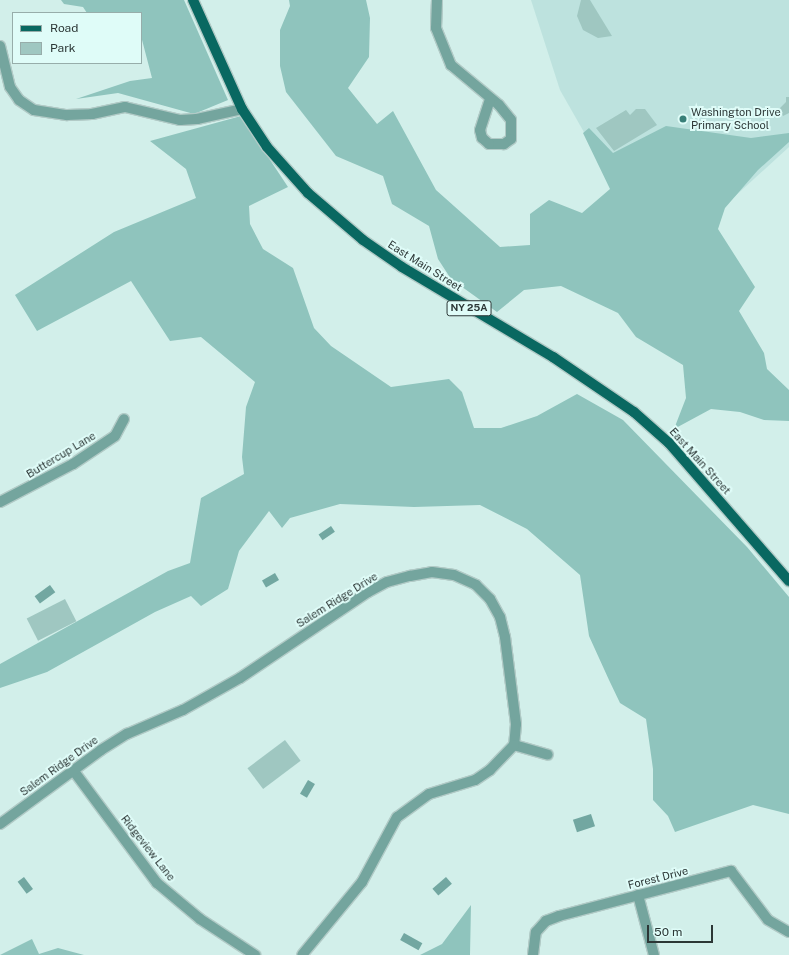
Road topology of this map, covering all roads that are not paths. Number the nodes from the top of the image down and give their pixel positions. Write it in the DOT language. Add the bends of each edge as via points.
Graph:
graph roads {
  1 [pos="193,0"];
  2 [pos="437,0"];
  3 [pos="0,46"];
  4 [pos="490,99"];
  5 [pos="242,109"];
  6 [pos="124,419"];
  7 [pos="0,502"];
  8 [pos="789,581"];
  9 [pos="514,744"];
  10 [pos="548,755"];
  11 [pos="73,770"];
  12 [pos="0,824"];
  13 [pos="638,895"];
  14 [pos="789,932"];
  15 [pos="255,955"];
  16 [pos="302,955"];
  17 [pos="533,955"];
  18 [pos="654,955"];
  1 -- 5 [label="main road, East Main Street / NY 25A"];
  2 -- 4 [label="street" via="436,28 449,60 466,80"];
  3 -- 5 [label="street" via="10,87 19,100 34,110 67,115 92,114 125,107 180,120"];
  5 -- 8 [label="main road, East Main Street / NY 25A" via="285,170 363,240 433,286 553,357 634,412 670,443"];
  6 -- 7 [label="street, Buttercup Lane" via="115,436 60,471"];
  9 -- 10 [label="street"];
  9 -- 11 [label="street, Salem Ridge Drive" via="516,724 500,617 490,599 476,585 454,575 432,572 387,582 368,592 240,678 183,710 127,734"];
  9 -- 16 [label="street" via="490,770 475,780 429,794 398,817 362,882"];
  11 -- 12 [label="street, Salem Ridge Drive"];
  11 -- 15 [label="street, Ridgeview Lane" via="157,883 194,914"];
  13 -- 14 [label="street, Forest Drive" via="731,871 768,920"];
  13 -- 17 [label="street, Forest Drive" via="546,921 536,932"];
  13 -- 18 [label="street"];
}
